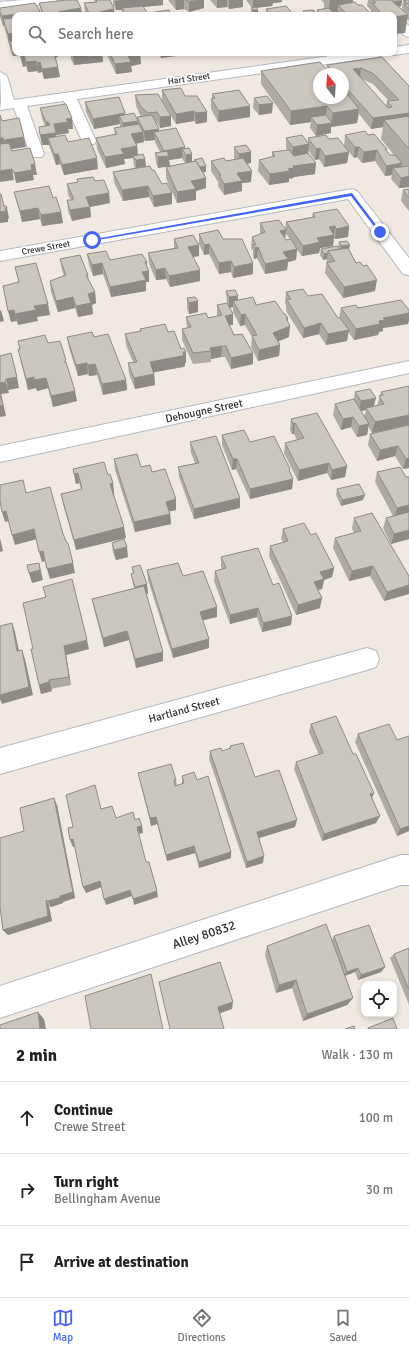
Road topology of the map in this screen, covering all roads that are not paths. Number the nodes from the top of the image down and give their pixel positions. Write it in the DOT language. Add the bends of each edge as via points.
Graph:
graph roads {
  1 [pos="52,0"];
  2 [pos="0,6"];
  3 [pos="397,22"];
  4 [pos="409,33"];
  5 [pos="409,49"];
  6 [pos="397,51"];
  7 [pos="356,56"];
  8 [pos="0,76"];
  9 [pos="69,96"];
  10 [pos="9,104"];
  11 [pos="89,141"];
  12 [pos="37,154"];
  13 [pos="0,256"];
  14 [pos="409,270"];
  15 [pos="409,367"];
  16 [pos="0,454"];
  17 [pos="367,659"];
  18 [pos="0,761"];
  19 [pos="409,870"];
  20 [pos="0,1002"];
  1 -- 2 [label="street"];
  3 -- 4 [label="street"];
  5 -- 6 [label="street"];
  7 -- 9 [label="street, Hart Street"];
  8 -- 10 [label="street"];
  9 -- 10 [label="street, Hart Street"];
  9 -- 11 [label="street"];
  10 -- 12 [label="street"];
  13 -- 14 [label="street, Crewe Street" via="352,194"];
  15 -- 16 [label="street, Dehougne Street"];
  17 -- 18 [label="street, Hartland Street"];
  19 -- 20 [label="street, Alley 80832" via="401,870"];
}
